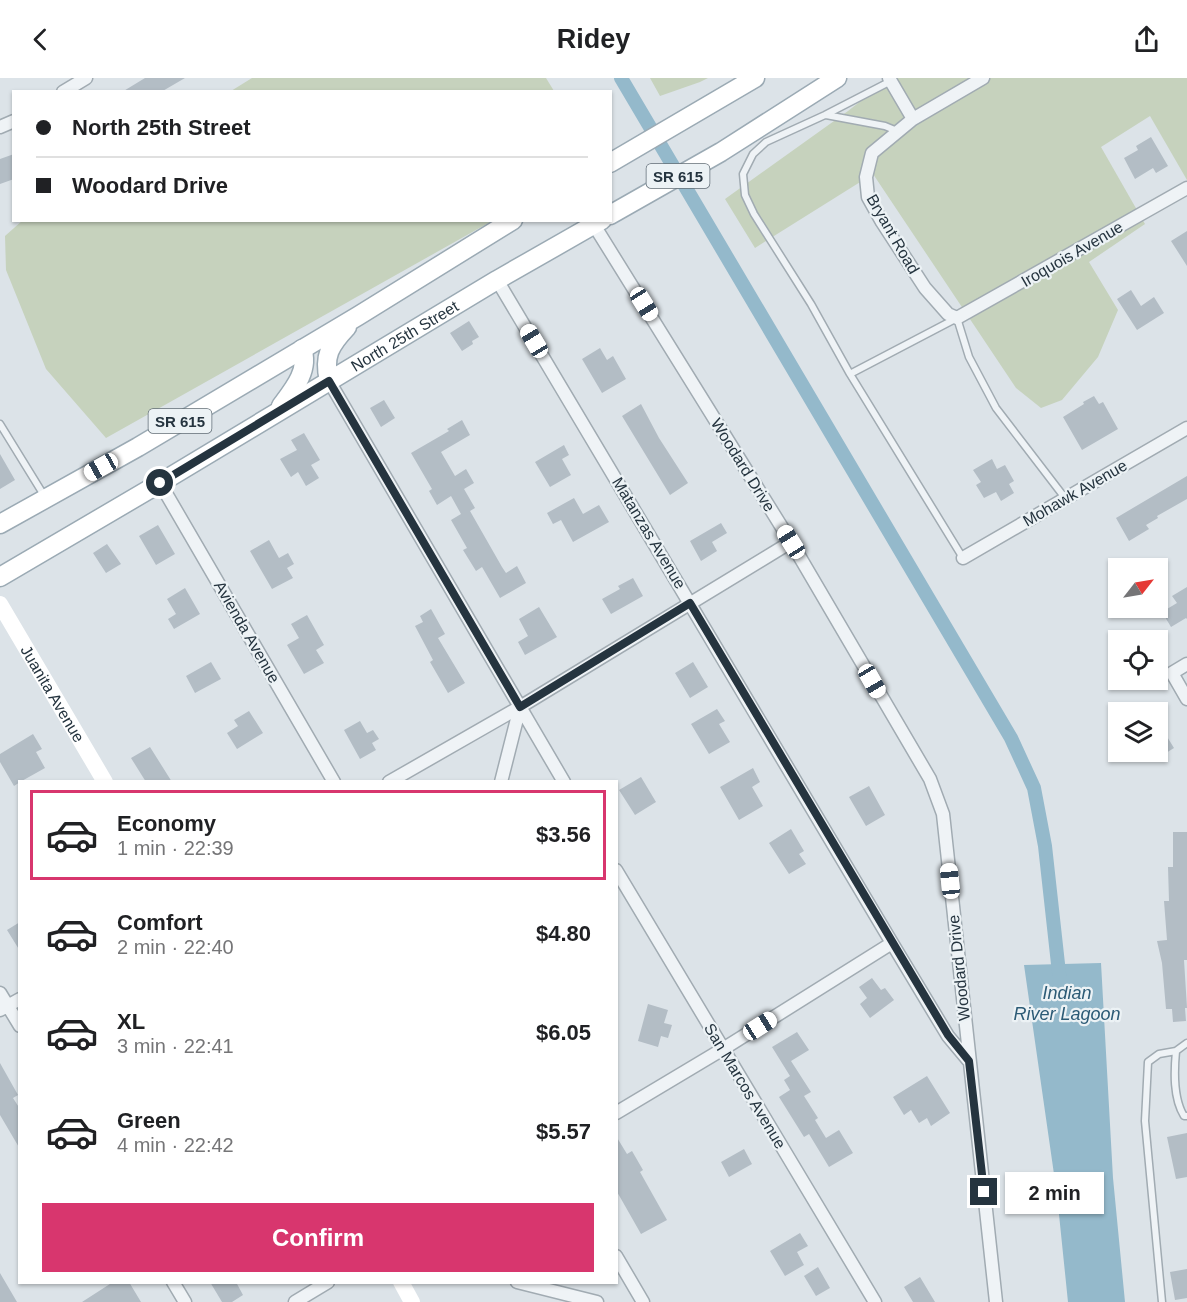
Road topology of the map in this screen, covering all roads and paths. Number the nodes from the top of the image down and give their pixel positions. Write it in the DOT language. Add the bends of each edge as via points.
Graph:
graph roads {
  1 [pos="86,78"];
  2 [pos="755,78"];
  3 [pos="837,78"];
  4 [pos="983,78"];
  5 [pos="890,80"];
  6 [pos="66,90"];
  7 [pos="825,115"];
  8 [pos="913,119"];
  9 [pos="898,131"];
  10 [pos="612,161"];
  11 [pos="1187,188"];
  12 [pos="612,214"];
  13 [pos="510,222"];
  14 [pos="598,223"];
  15 [pos="497,280"];
  16 [pos="358,316"];
  17 [pos="957,318"];
  18 [pos="302,349"];
  19 [pos="850,374"];
  20 [pos="329,381"];
  21 [pos="276,412"];
  22 [pos="0,424"];
  23 [pos="1187,428"];
  24 [pos="160,483"];
  25 [pos="46,498"];
  26 [pos="1065,499"];
  27 [pos="0,524"];
  28 [pos="791,542"];
  29 [pos="963,558"];
  30 [pos="0,577"];
  31 [pos="690,603"];
  32 [pos="0,604"];
  33 [pos="1187,664"];
  34 [pos="1187,699"];
  35 [pos="520,707"];
  36 [pos="104,780"];
  37 [pos="333,780"];
  38 [pos="392,780"];
  39 [pos="502,780"];
  40 [pos="563,780"];
  41 [pos="618,873"];
  42 [pos="892,943"];
  43 [pos="0,993"];
  44 [pos="18,1000"];
  45 [pos="4,1008"];
  46 [pos="18,1024"];
  47 [pos="1187,1044"];
  48 [pos="723,1049"];
  49 [pos="1176,1051"];
  50 [pos="969,1061"];
  51 [pos="618,1112"];
  52 [pos="1187,1116"];
  53 [pos="618,1259"];
  54 [pos="174,1284"];
  55 [pos="325,1284"];
  56 [pos="402,1284"];
  57 [pos="525,1284"];
  58 [pos="185,1302"];
  59 [pos="295,1302"];
  60 [pos="412,1302"];
  61 [pos="597,1302"];
  62 [pos="643,1302"];
  63 [pos="875,1302"];
  64 [pos="996,1302"];
  65 [pos="1162,1302"];
  1 -- 6 [label="street"];
  2 -- 10 [label="main road, SR 615"];
  3 -- 12 [label="main road, SR 615" via="721,153"];
  4 -- 8 [label="street, Bryant Road"];
  5 -- 7 [label="lane"];
  5 -- 8 [label="street"];
  7 -- 9 [label="lane"];
  7 -- 19 [label="lane" via="766,142 753,154 743,174 745,195"];
  8 -- 9 [label="street, Bryant Road"];
  9 -- 17 [label="street, Bryant Road" via="872,153 866,177 868,197 925,288 948,314"];
  11 -- 17 [label="street, Iroquois Avenue"];
  13 -- 16 [label="main road, SR 615"];
  14 -- 15 [label="main road, North 25th Street / SR 615"];
  14 -- 28 [label="street, Woodard Drive"];
  15 -- 20 [label="main road, North 25th Street / SR 615"];
  15 -- 31 [label="street, Matanzas Avenue"];
  16 -- 18 [label="main road, SR 615"];
  16 -- 20 [label="main road" via="331,347 325,364"];
  17 -- 19 [label="lane"];
  17 -- 26 [label="lane" via="969,357 996,408"];
  18 -- 21 [label="main road" via="303,370"];
  18 -- 25 [label="main road, SR 615"];
  19 -- 29 [label="lane"];
  20 -- 21 [label="main road, North 25th Street / SR 615"];
  20 -- 35 [label="street"];
  21 -- 24 [label="main road, North 25th Street / SR 615"];
  22 -- 25 [label="lane"];
  23 -- 26 [label="street, Mohawk Avenue"];
  24 -- 30 [label="main road, North 25th Street / SR 615"];
  24 -- 37 [label="street, Avienda Avenue"];
  25 -- 27 [label="main road, SR 615"];
  26 -- 29 [label="street, Mohawk Avenue"];
  28 -- 31 [label="street"];
  28 -- 50 [label="street, Woodard Drive" via="930,779 943,814"];
  31 -- 35 [label="street"];
  31 -- 42 [label="street, Matanzas Avenue"];
  32 -- 36 [label="street, Juanita Avenue"];
  33 -- 34 [label="street" via="1172,673"];
  35 -- 38 [label="street"];
  35 -- 39 [label="street"];
  35 -- 40 [label="street"];
  41 -- 48 [label="street, San Marcos Avenue"];
  42 -- 48 [label="street"];
  42 -- 50 [label="street, Matanzas Avenue" via="948,1035"];
  43 -- 45 [label="street"];
  44 -- 45 [label="street"];
  45 -- 46 [label="street"];
  47 -- 49 [label="lane"];
  48 -- 51 [label="street"];
  48 -- 63 [label="street, San Marcos Avenue"];
  49 -- 52 [label="lane" via="1174,1072 1179,1108"];
  49 -- 65 [label="lane" via="1159,1054 1148,1062 1146,1121"];
  50 -- 64 [label="street, Woodard Drive"];
  53 -- 62 [label="street"];
  54 -- 58 [label="street"];
  55 -- 59 [label="street"];
  56 -- 60 [label="street"];
  57 -- 61 [label="street"];
}
